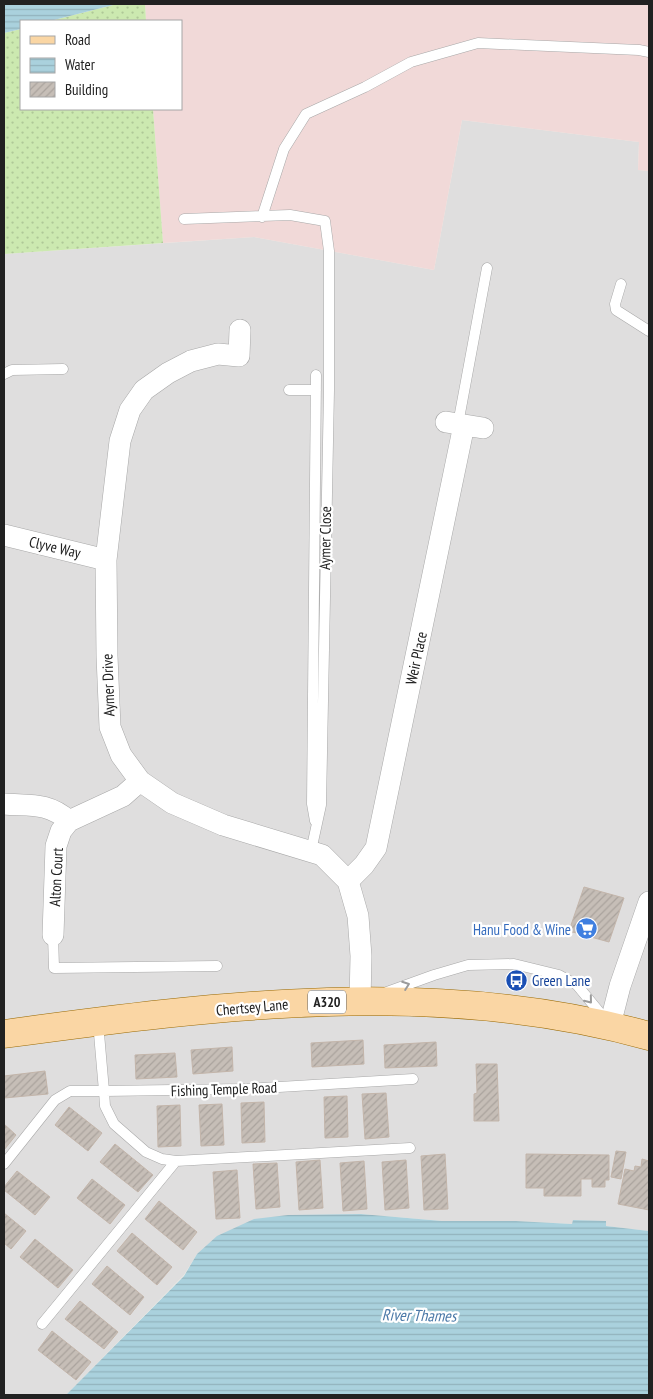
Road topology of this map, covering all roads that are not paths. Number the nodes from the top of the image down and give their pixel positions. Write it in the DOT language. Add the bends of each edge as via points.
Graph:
graph roads {
  1 [pos="649,52"];
  2 [pos="262,217"];
  3 [pos="184,218"];
  4 [pos="487,268"];
  5 [pos="621,284"];
  6 [pos="240,330"];
  7 [pos="649,331"];
  8 [pos="63,369"];
  9 [pos="4,374"];
  10 [pos="316,375"];
  11 [pos="290,390"];
  12 [pos="316,390"];
  13 [pos="463,425"];
  14 [pos="4,535"];
  15 [pos="106,560"];
  16 [pos="140,781"];
  17 [pos="4,804"];
  18 [pos="69,821"];
  19 [pos="316,824"];
  20 [pos="311,851"];
  21 [pos="348,880"];
  22 [pos="649,902"];
  23 [pos="54,935"];
  24 [pos="217,966"];
  25 [pos="360,1002"];
  26 [pos="98,1021"];
  27 [pos="610,1025"];
  28 [pos="4,1034"];
  29 [pos="649,1036"];
  30 [pos="413,1079"];
  31 [pos="104,1091"];
  32 [pos="410,1148"];
  33 [pos="176,1161"];
  34 [pos="4,1164"];
  35 [pos="42,1324"];
  1 -- 2 [label="lane" via="478,43 411,62 306,114 284,149"];
  2 -- 3 [label="lane"];
  2 -- 19 [label="lane, Aymer Close" via="290,215 325,221 329,251 321,805"];
  4 -- 13 [label="lane"];
  5 -- 7 [label="lane" via="616,310"];
  6 -- 15 [label="street, Aymer Drive" via="239,356 218,354 191,361 144,390 130,410 120,441"];
  8 -- 9 [label="lane" via="12,370"];
  10 -- 12 [label="lane, Aymer Close"];
  11 -- 12 [label="lane"];
  12 -- 19 [label="lane, Aymer Close" via="312,804"];
  13 -- 21 [label="street, Weir Place" via="376,848"];
  14 -- 15 [label="street, Clyve Way"];
  15 -- 16 [label="street, Aymer Drive" via="110,727 120,755"];
  16 -- 18 [label="street" via="123,796"];
  16 -- 20 [label="street, Aymer Drive" via="172,802 223,825"];
  17 -- 18 [label="street" via="45,807 58,811"];
  18 -- 23 [label="street, Alton Court" via="56,846"];
  19 -- 20 [label="lane, Aymer Close"];
  20 -- 21 [label="street, Aymer Drive" via="322,855"];
  21 -- 25 [label="street" via="358,916"];
  22 -- 27 [label="street"];
  23 -- 24 [label="lane" via="54,968"];
  25 -- 26 [label="main road, Chertsey Lane / A320" via="304,1002"];
  25 -- 27 [label="main road, Chertsey Lane / A320" via="450,1003 543,1013"];
  25 -- 27 [label="lane, one-way" via="468,965 514,964 559,975 578,985"];
  26 -- 28 [label="main road, Chertsey Lane / A320"];
  26 -- 31 [label="lane"];
  27 -- 29 [label="main road, Chertsey Lane / A320"];
  30 -- 31 [label="lane, Fishing Temple Road" via="244,1089"];
  31 -- 33 [label="lane" via="105,1106 114,1124 146,1152"];
  31 -- 34 [label="lane, Fishing Temple Road" via="70,1091 55,1100"];
  32 -- 33 [label="lane"];
  33 -- 35 [label="lane"];
}
